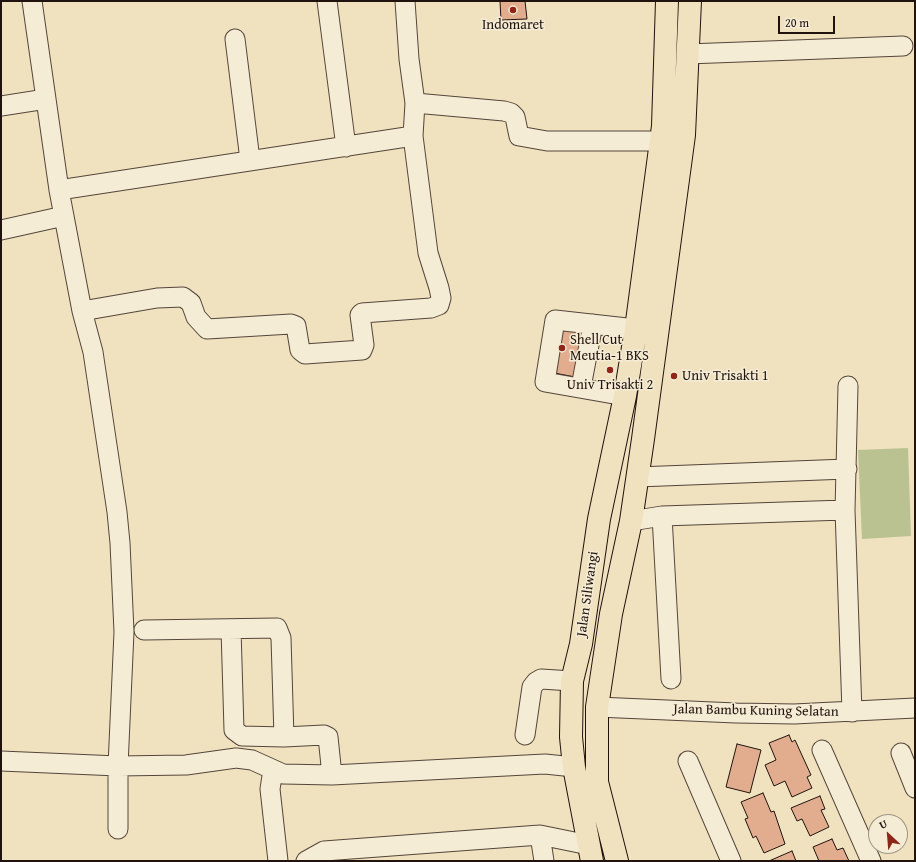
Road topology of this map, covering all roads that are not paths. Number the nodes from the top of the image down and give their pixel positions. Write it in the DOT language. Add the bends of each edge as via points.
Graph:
graph roads {
  1 [pos="327,1"];
  2 [pos="405,1"];
  3 [pos="667,1"];
  4 [pos="690,1"];
  5 [pos="36,2"];
  6 [pos="235,39"];
  7 [pos="903,46"];
  8 [pos="687,54"];
  9 [pos="46,99"];
  10 [pos="415,103"];
  11 [pos="1,106"];
  12 [pos="413,136"];
  13 [pos="661,140"];
  14 [pos="346,147"];
  15 [pos="250,160"];
  16 [pos="59,190"];
  17 [pos="64,216"];
  18 [pos="1,230"];
  19 [pos="82,311"];
  20 [pos="593,324"];
  21 [pos="636,329"];
  22 [pos="657,334"];
  23 [pos="848,386"];
  24 [pos="581,387"];
  25 [pos="625,396"];
  26 [pos="647,401"];
  27 [pos="847,469"];
  28 [pos="637,477"];
  29 [pos="845,510"];
  30 [pos="662,516"];
  31 [pos="631,522"];
  32 [pos="231,629"];
  33 [pos="144,630"];
  34 [pos="671,679"];
  35 [pos="572,681"];
  36 [pos="597,707"];
  37 [pos="915,708"];
  38 [pos="852,712"];
  39 [pos="525,734"];
  40 [pos="284,737"];
  41 [pos="822,750"];
  42 [pos="900,753"];
  43 [pos="1,761"];
  44 [pos="688,761"];
  45 [pos="118,766"];
  46 [pos="574,767"];
  47 [pos="274,770"];
  48 [pos="332,775"];
  49 [pos="915,788"];
  50 [pos="118,829"];
  51 [pos="540,836"];
  52 [pos="591,853"];
  53 [pos="278,861"];
  54 [pos="306,861"];
  55 [pos="544,861"];
  56 [pos="617,861"];
  57 [pos="731,861"];
  58 [pos="871,861"];
  1 -- 14 [label="street"];
  2 -- 10 [label="street"];
  3 -- 13 [label="main road, Jalan Siliwangi"];
  4 -- 8 [label="main road, Jalan Siliwangi"];
  5 -- 9 [label="street"];
  6 -- 15 [label="street"];
  7 -- 8 [label="street"];
  8 -- 22 [label="main road, Jalan Siliwangi" via="684,135"];
  9 -- 11 [label="street"];
  9 -- 16 [label="street"];
  10 -- 12 [label="street"];
  10 -- 13 [label="street" via="511,113 515,117 519,136 547,141"];
  12 -- 14 [label="street"];
  12 -- 19 [label="street" via="428,253 441,298 439,305 431,308 362,313 362,350 305,354 300,350 296,326 291,324 207,328 196,317 191,303 183,297 157,298"];
  13 -- 21 [label="main road, Jalan Siliwangi"];
  14 -- 15 [label="street"];
  15 -- 16 [label="street"];
  16 -- 17 [label="street"];
  17 -- 18 [label="street"];
  17 -- 19 [label="street"];
  19 -- 45 [label="street" via="93,352 120,543 124,632"];
  20 -- 21 [label="street"];
  20 -- 24 [label="street"];
  20 -- 24 [label="street" via="555,320 545,382"];
  21 -- 22 [label="main road"];
  21 -- 25 [label="main road, Jalan Siliwangi"];
  22 -- 26 [label="main road, Jalan Siliwangi"];
  23 -- 27 [label="street"];
  24 -- 25 [label="street"];
  25 -- 26 [label="main road"];
  25 -- 35 [label="main road, Jalan Siliwangi" via="599,518 581,644"];
  26 -- 28 [label="main road, Jalan Siliwangi"];
  27 -- 28 [label="street"];
  27 -- 29 [label="street"];
  28 -- 31 [label="main road, Jalan Siliwangi"];
  29 -- 30 [label="street"];
  29 -- 38 [label="street"];
  30 -- 31 [label="street"];
  30 -- 34 [label="street"];
  31 -- 36 [label="main road, Jalan Siliwangi" via="611,614"];
  32 -- 33 [label="street"];
  32 -- 40 [label="street" via="234,730 242,736"];
  32 -- 40 [label="street" via="277,628 279,631"];
  35 -- 39 [label="street" via="541,679 536,682 532,687"];
  35 -- 46 [label="main road, Jalan Siliwangi" via="571,737"];
  36 -- 38 [label="street, Jalan Bambu Kuning Selatan" via="736,713"];
  36 -- 56 [label="main road, Jalan Siliwangi" via="597,782"];
  37 -- 38 [label="street, Jalan Bambu Kuning Selatan"];
  40 -- 48 [label="street" via="328,737"];
  41 -- 58 [label="street"];
  42 -- 49 [label="street"];
  43 -- 45 [label="street"];
  44 -- 57 [label="street"];
  45 -- 47 [label="street" via="186,765 236,758 252,760"];
  45 -- 50 [label="street"];
  46 -- 48 [label="street" via="545,764"];
  46 -- 52 [label="main road, Jalan Siliwangi"];
  47 -- 48 [label="street" via="292,774"];
  47 -- 53 [label="street" via="270,789"];
  51 -- 52 [label="street"];
  51 -- 54 [label="street" via="324,851"];
  51 -- 55 [label="street"];
}
